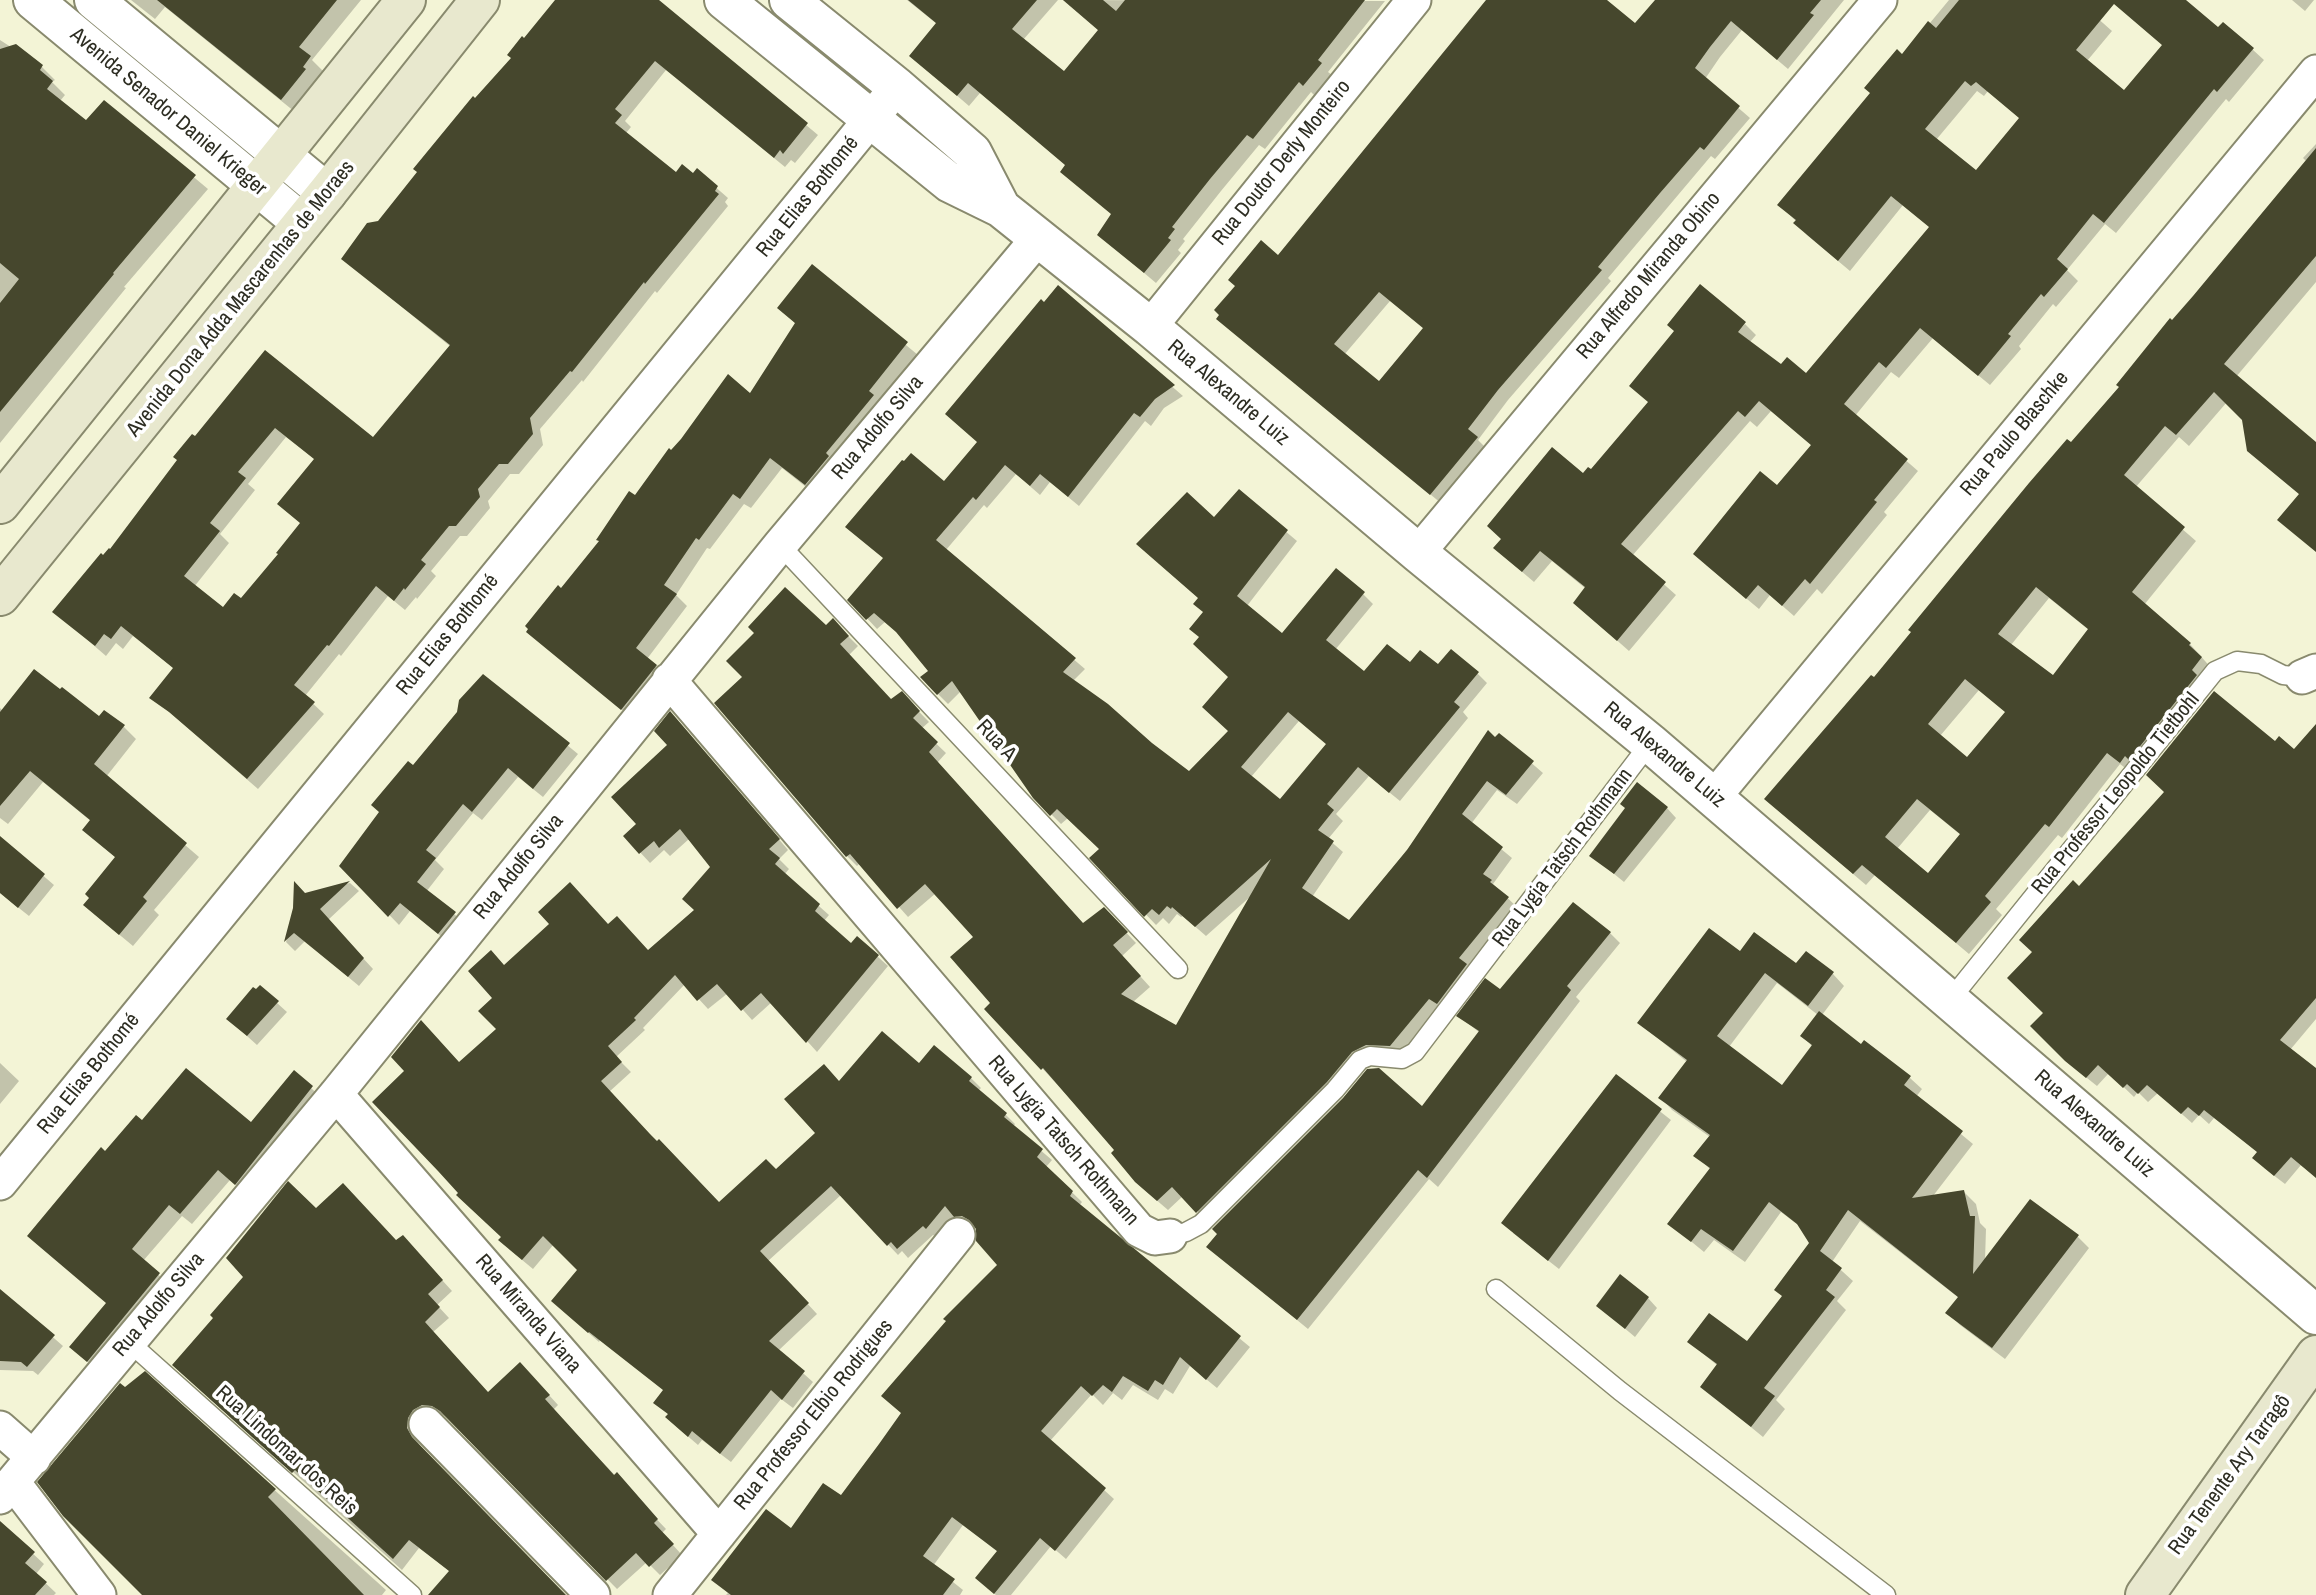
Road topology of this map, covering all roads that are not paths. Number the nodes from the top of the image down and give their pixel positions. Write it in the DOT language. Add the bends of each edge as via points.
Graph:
graph roads {
  1 [pos="33,0"];
  2 [pos="94,0"];
  3 [pos="406,0"];
  4 [pos="480,0"];
  5 [pos="724,0"];
  6 [pos="789,0"];
  7 [pos="1414,0"];
  8 [pos="1880,0"];
  9 [pos="2316,72"];
  10 [pos="897,87"];
  11 [pos="872,118"];
  12 [pos="282,155"];
  13 [pos="257,186"];
  14 [pos="327,193"];
  15 [pos="1001,208"];
  16 [pos="303,223"];
  17 [pos="1039,237"];
  18 [pos="1150,327"];
  19 [pos="0,504"];
  20 [pos="780,545"];
  21 [pos="1418,553"];
  22 [pos="0,596"];
  23 [pos="2309,674"];
  24 [pos="669,680"];
  25 [pos="1650,743"];
  26 [pos="1714,797"];
  27 [pos="1178,969"];
  28 [pos="1950,1000"];
  29 [pos="336,1094"];
  30 [pos="0,1183"];
  31 [pos="958,1236"];
  32 [pos="1170,1236"];
  33 [pos="1496,1289"];
  34 [pos="2316,1315"];
  35 [pos="129,1342"];
  36 [pos="2316,1355"];
  37 [pos="426,1424"];
  38 [pos="0,1428"];
  39 [pos="16,1479"];
  40 [pos="719,1534"];
  41 [pos="99,1595"];
  42 [pos="412,1595"];
  43 [pos="593,1595"];
  44 [pos="670,1595"];
  45 [pos="1886,1595"];
  46 [pos="2145,1595"];
  1 -- 13 [label="street, Avenida Senador Daniel Krieger"];
  2 -- 12 [label="street, Avenida Senador Daniel Krieger"];
  3 -- 12 [label="main road"];
  4 -- 14 [label="main road, Avenida Dona Adda Mascarenhas de Moraes"];
  5 -- 11 [label="street, Rua Alexandre Luiz"];
  6 -- 10 [label="street, Rua Alexandre Luiz"];
  7 -- 18 [label="street, Rua Doutor Derly Monteiro"];
  8 -- 21 [label="street, Rua Alfredo Miranda Obino"];
  9 -- 26 [label="street, Rua Paulo Blaschke"];
  10 -- 11 [label="street, Rua Elias Bothomé"];
  10 -- 15 [label="street, Rua Alexandre Luiz" via="972,152"];
  11 -- 15 [label="street, Rua Alexandre Luiz" via="950,183"];
  11 -- 30 [label="street, Rua Elias Bothomé"];
  12 -- 13 [label="main road"];
  12 -- 14 [label="street, Avenida Senador Daniel Krieger"];
  13 -- 16 [label="street, Avenida Senador Daniel Krieger"];
  13 -- 19 [label="main road"];
  14 -- 16 [label="main road, Avenida Dona Adda Mascarenhas de Moraes"];
  15 -- 17 [label="street, Rua Alexandre Luiz"];
  16 -- 22 [label="main road, Avenida Dona Adda Mascarenhas de Moraes"];
  17 -- 18 [label="street, Rua Alexandre Luiz"];
  17 -- 20 [label="street, Rua Adolfo Silva"];
  18 -- 21 [label="street, Rua Alexandre Luiz"];
  20 -- 24 [label="street, Rua Adolfo Silva"];
  20 -- 27 [label="lane, Rua A"];
  21 -- 25 [label="street, Rua Alexandre Luiz"];
  23 -- 28 [label="lane, Rua Professor Leopoldo Tietbohl" via="2283,675 2261,664 2237,661 2215,671"];
  24 -- 29 [label="street, Rua Adolfo Silva"];
  24 -- 32 [label="street, Rua Lygia Tatsch Rothmann" via="1139,1230 1155,1238"];
  25 -- 26 [label="street, Rua Alexandre Luiz"];
  25 -- 32 [label="lane, Rua Lygia Tatsch Rothmann" via="1415,1052 1402,1059 1370,1056 1360,1060 1201,1224"];
  26 -- 28 [label="street, Rua Alexandre Luiz"];
  28 -- 34 [label="street, Rua Alexandre Luiz"];
  29 -- 35 [label="street, Rua Adolfo Silva"];
  29 -- 40 [label="street, Rua Miranda Viana"];
  31 -- 40 [label="street, Rua Professor Elbio Rodrigues"];
  33 -- 45 [label="lane" via="1620,1391"];
  35 -- 39 [label="street, Rua Adolfo Silva"];
  35 -- 42 [label="lane, Rua Lindomar dos Reis"];
  36 -- 46 [label="main road, Rua Tenente Ary Tarragô"];
  37 -- 43 [label="street"];
  38 -- 39 [label="street"];
  39 -- 41 [label="street"];
  40 -- 44 [label="street, Rua Professor Elbio Rodrigues"];
}
